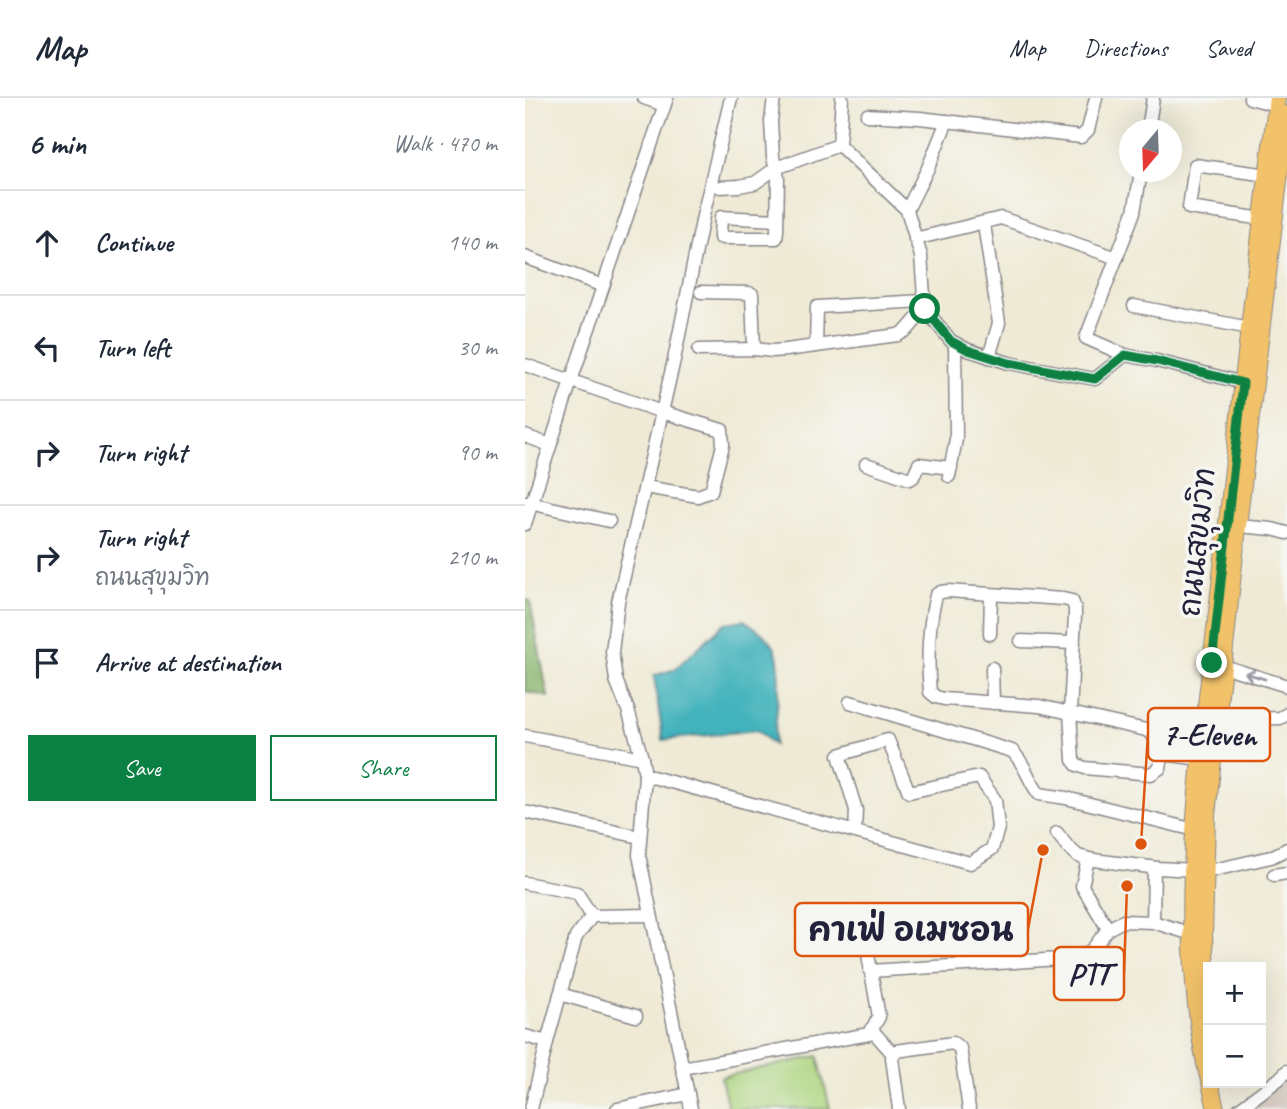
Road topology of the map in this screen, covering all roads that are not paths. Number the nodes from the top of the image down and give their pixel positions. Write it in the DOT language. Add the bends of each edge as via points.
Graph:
graph roads {
  1 [pos="644,98"];
  2 [pos="731,98"];
  3 [pos="774,98"];
  4 [pos="842,98"];
  5 [pos="1096,98"];
  6 [pos="1153,98"];
  7 [pos="1250,98"];
  8 [pos="666,102"];
  9 [pos="1283,114"];
  10 [pos="867,115"];
  11 [pos="1149,119"];
  12 [pos="947,121"];
  13 [pos="839,145"];
  14 [pos="776,168"];
  15 [pos="1268,175"];
  16 [pos="1139,182"];
  17 [pos="720,187"];
  18 [pos="907,209"];
  19 [pos="1263,219"];
  20 [pos="777,220"];
  21 [pos="985,231"];
  22 [pos="915,239"];
  23 [pos="525,257"];
  24 [pos="1117,258"];
  25 [pos="603,286"];
  26 [pos="701,292"];
  27 [pos="925,305"];
  28 [pos="1133,306"];
  29 [pos="1254,330"];
  30 [pos="955,343"];
  31 [pos="816,346"];
  32 [pos="754,349"];
  33 [pos="699,350"];
  34 [pos="1125,355"];
  35 [pos="989,357"];
  36 [pos="525,365"];
  37 [pos="571,381"];
  38 [pos="1243,383"];
  39 [pos="662,412"];
  40 [pos="525,436"];
  41 [pos="550,445"];
  42 [pos="866,464"];
  43 [pos="645,487"];
  44 [pos="528,504"];
  45 [pos="610,521"];
  46 [pos="525,524"];
  47 [pos="1238,526"];
  48 [pos="1287,533"];
  49 [pos="991,595"];
  50 [pos="991,634"];
  51 [pos="1021,641"];
  52 [pos="1074,643"];
  53 [pos="1223,666"];
  54 [pos="992,668"];
  55 [pos="1287,686"];
  56 [pos="851,702"];
  57 [pos="993,703"];
  58 [pos="1070,713"];
  59 [pos="1287,714"];
  60 [pos="1217,723"];
  61 [pos="525,736"];
  62 [pos="1163,751"];
  63 [pos="642,758"];
  64 [pos="1201,759"];
  65 [pos="645,775"];
  66 [pos="525,812"];
  67 [pos="1195,830"];
  68 [pos="855,832"];
  69 [pos="1057,833"];
  70 [pos="640,837"];
  71 [pos="1287,849"];
  72 [pos="1088,859"];
  73 [pos="1154,868"];
  74 [pos="1199,871"];
  75 [pos="525,883"];
  76 [pos="651,915"];
  77 [pos="592,916"];
  78 [pos="1153,922"];
  79 [pos="1108,929"];
  80 [pos="1192,934"];
  81 [pos="866,943"];
  82 [pos="1206,962"];
  83 [pos="870,971"];
  84 [pos="560,994"];
  85 [pos="636,1016"];
  86 [pos="871,1029"];
  87 [pos="525,1036"];
  88 [pos="547,1042"];
  89 [pos="1203,1054"];
  90 [pos="894,1055"];
  91 [pos="682,1068"];
  92 [pos="1287,1071"];
  93 [pos="1210,1088"];
  94 [pos="1221,1088"];
  95 [pos="688,1094"];
  96 [pos="531,1109"];
  97 [pos="617,1109"];
  98 [pos="691,1109"];
  99 [pos="899,1109"];
  100 [pos="969,1109"];
  101 [pos="1216,1109"];
  102 [pos="1226,1109"];
  103 [pos="1239,1109"];
  1 -- 8 [label="street"];
  2 -- 39 [label="street"];
  3 -- 14 [label="street" via="771,121"];
  4 -- 13 [label="street"];
  5 -- 12 [label="street" via="1089,130 1081,137"];
  6 -- 11 [label="street"];
  7 -- 9 [label="street"];
  8 -- 25 [label="street"];
  9 -- 15 [label="main road, ถนนสุขุมวิท"];
  9 -- 29 [label="main road, ถนนสุขุมวิท"];
  10 -- 12 [label="street"];
  12 -- 18 [label="street"];
  13 -- 14 [label="street"];
  13 -- 18 [label="street"];
  14 -- 17 [label="street" via="755,183"];
  14 -- 20 [label="street"];
  15 -- 19 [label="main road, ถนนสุขุมวิท"];
  15 -- 19 [label="street" via="1195,165 1189,208"];
  16 -- 24 [label="street"];
  18 -- 22 [label="street"];
  19 -- 29 [label="main road, ถนนสุขุมวิท"];
  21 -- 35 [label="street" via="999,323"];
  22 -- 24 [label="street" via="1001,218"];
  22 -- 27 [label="street"];
  23 -- 25 [label="street"];
  24 -- 34 [label="street" via="1086,338"];
  25 -- 37 [label="street"];
  26 -- 32 [label="street" via="752,294"];
  27 -- 30 [label="street"];
  27 -- 31 [label="street" via="898,335"];
  27 -- 31 [label="street" via="817,307"];
  28 -- 29 [label="street"];
  29 -- 38 [label="main road, ถนนสุขุมวิท"];
  29 -- 47 [label="main road, ถนนสุขุมวิท"];
  30 -- 35 [label="street"];
  30 -- 42 [label="street" via="956,439 950,472 919,464 911,478"];
  31 -- 32 [label="street"];
  32 -- 33 [label="street"];
  34 -- 35 [label="street" via="1095,379"];
  34 -- 38 [label="street"];
  36 -- 37 [label="street"];
  37 -- 39 [label="street"];
  37 -- 41 [label="street"];
  38 -- 64 [label="main road, ถนนสุขุมวิท"];
  39 -- 43 [label="street"];
  39 -- 43 [label="street" via="722,430 723,445 711,491 698,496"];
  40 -- 41 [label="street"];
  41 -- 44 [label="street"];
  43 -- 63 [label="street" via="618,602 612,652 616,680"];
  44 -- 45 [label="street"];
  44 -- 46 [label="street"];
  47 -- 48 [label="street"];
  47 -- 53 [label="main road, ถนนสุขุมวิท"];
  49 -- 50 [label="street"];
  49 -- 52 [label="street" via="1072,601"];
  49 -- 57 [label="street" via="948,591 936,596 929,678 930,692 936,698"];
  51 -- 52 [label="street"];
  52 -- 58 [label="street"];
  55 -- 53 [label="street, one-way"];
  53 -- 60 [label="main road, ถนนสุขุมวิท"];
  54 -- 57 [label="street"];
  56 -- 67 [label="street" via="1012,751 1021,758 1039,794"];
  57 -- 58 [label="street"];
  58 -- 62 [label="street" via="1146,730 1157,737"];
  58 -- 62 [label="street" via="1077,765 1151,775 1160,768"];
  59 -- 60 [label="street"];
  60 -- 74 [label="main road, ถนนสุขุมวิท"];
  61 -- 63 [label="street"];
  62 -- 64 [label="street"];
  63 -- 65 [label="street"];
  64 -- 67 [label="main road, ถนนสุขุมวิท"];
  65 -- 68 [label="street"];
  65 -- 70 [label="street"];
  66 -- 70 [label="street"];
  67 -- 74 [label="main road, ถนนสุขุมวิท"];
  68 -- 68 [label="street" via="856,810 839,755 888,740 909,792 979,776 995,800 998,828 992,849 970,863"];
  69 -- 72 [label="street" via="1078,856"];
  70 -- 76 [label="street" via="639,855"];
  71 -- 74 [label="street" via="1271,857"];
  72 -- 73 [label="street"];
  72 -- 79 [label="street" via="1082,886"];
  73 -- 74 [label="street"];
  73 -- 78 [label="street"];
  74 -- 80 [label="main road, ถนนสุขุมวิท"];
  74 -- 82 [label="main road, ถนนสุขุมวิท"];
  75 -- 77 [label="street" via="577,893"];
  76 -- 77 [label="street"];
  76 -- 91 [label="street"];
  77 -- 84 [label="street" via="576,937"];
  78 -- 79 [label="street" via="1123,921"];
  78 -- 80 [label="street"];
  79 -- 83 [label="street" via="1092,950 1077,958"];
  80 -- 89 [label="main road, ถนนสุขุมวิท"];
  81 -- 83 [label="street"];
  83 -- 86 [label="street" via="879,1017"];
  84 -- 85 [label="street"];
  84 -- 88 [label="street"];
  86 -- 90 [label="street"];
  86 -- 91 [label="street" via="869,1034"];
  87 -- 88 [label="street"];
  88 -- 96 [label="street"];
  90 -- 99 [label="street"];
  90 -- 100 [label="street" via="896,1051 953,1043 960,1048"];
  91 -- 95 [label="street"];
  92 -- 103 [label="street"];
  93 -- 101 [label="main road"];
  94 -- 102 [label="main road"];
  95 -- 97 [label="street"];
  95 -- 98 [label="street"];
}
